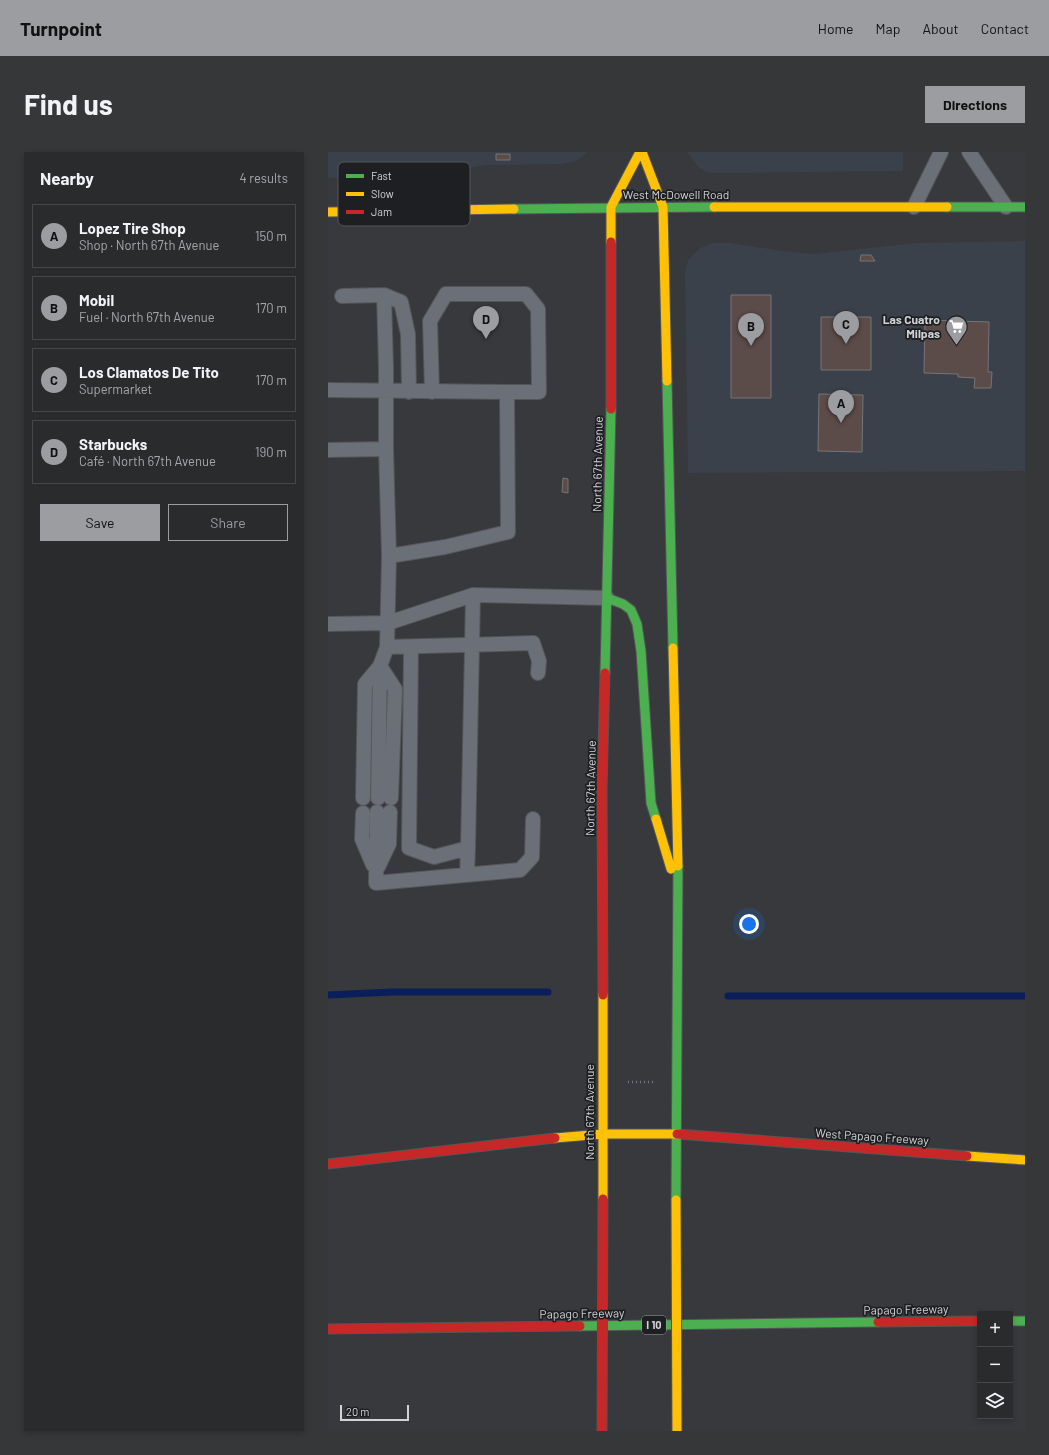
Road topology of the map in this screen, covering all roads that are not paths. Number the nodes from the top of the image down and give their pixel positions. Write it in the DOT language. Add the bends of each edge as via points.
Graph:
graph roads {
  1 [pos="641,152"];
  2 [pos="941,152"];
  3 [pos="969,152"];
  4 [pos="611,207"];
  5 [pos="663,207"];
  6 [pos="914,207"];
  7 [pos="1006,207"];
  8 [pos="1025,207"];
  9 [pos="470,209"];
  10 [pos="328,212"];
  11 [pos="338,212"];
  12 [pos="384,295"];
  13 [pos="342,296"];
  14 [pos="328,390"];
  15 [pos="386,391"];
  16 [pos="409,392"];
  17 [pos="432,392"];
  18 [pos="507,392"];
  19 [pos="386,448"];
  20 [pos="328,450"];
  21 [pos="389,556"];
  22 [pos="473,595"];
  23 [pos="606,598"];
  24 [pos="388,623"];
  25 [pos="328,624"];
  26 [pos="472,645"];
  27 [pos="387,647"];
  28 [pos="411,647"];
  29 [pos="380,666"];
  30 [pos="538,674"];
  31 [pos="363,798"];
  32 [pos="384,798"];
  33 [pos="384,812"];
  34 [pos="363,813"];
  35 [pos="533,819"];
  36 [pos="468,848"];
  37 [pos="376,871"];
  38 [pos="467,875"];
  39 [pos="679,895"];
  40 [pos="603,1134"];
  41 [pos="677,1134"];
  42 [pos="1025,1160"];
  43 [pos="328,1164"];
  44 [pos="977,1321"];
  45 [pos="1013,1321"];
  46 [pos="1025,1321"];
  47 [pos="328,1328"];
  48 [pos="602,1431"];
  49 [pos="677,1431"];
  1 -- 4 [label="main road, North 67th Avenue"];
  1 -- 5 [label="main road, North 67th Avenue"];
  2 -- 6 [label="lane"];
  3 -- 7 [label="lane"];
  4 -- 5 [label="main road, West McDowell Road"];
  4 -- 9 [label="main road, West McDowell Road"];
  4 -- 23 [label="main road, North 67th Avenue" via="612,381"];
  5 -- 6 [label="main road, West McDowell Road"];
  5 -- 39 [label="main road, North 67th Avenue"];
  6 -- 7 [label="main road, West McDowell Road"];
  7 -- 8 [label="main road, West McDowell Road"];
  10 -- 11 [label="main road, West McDowell Road"];
  12 -- 13 [label="lane"];
  12 -- 15 [label="lane"];
  12 -- 16 [label="lane" via="401,302 408,334"];
  14 -- 15 [label="lane"];
  15 -- 16 [label="lane"];
  15 -- 19 [label="lane"];
  16 -- 17 [label="lane"];
  17 -- 18 [label="lane"];
  17 -- 18 [label="lane" via="430,321 446,294 526,294 538,310 539,392"];
  18 -- 21 [label="lane" via="508,532 445,547"];
  19 -- 20 [label="lane"];
  19 -- 21 [label="lane"];
  21 -- 24 [label="lane"];
  22 -- 23 [label="lane"];
  22 -- 24 [label="lane"];
  22 -- 26 [label="lane"];
  23 -- 39 [label="main road" via="631,610 637,624 651,803"];
  23 -- 40 [label="main road, North 67th Avenue" via="602,789"];
  24 -- 25 [label="lane"];
  24 -- 27 [label="lane"];
  26 -- 28 [label="lane"];
  26 -- 30 [label="lane" via="533,644 539,661"];
  26 -- 36 [label="lane"];
  27 -- 28 [label="lane"];
  27 -- 29 [label="lane"];
  28 -- 36 [label="lane" via="409,848 434,857"];
  29 -- 31 [label="lane" via="365,684"];
  29 -- 32 [label="lane"];
  33 -- 37 [label="lane"];
  34 -- 37 [label="lane" via="362,839"];
  35 -- 38 [label="lane" via="532,857 520,870"];
  36 -- 38 [label="lane"];
  37 -- 38 [label="lane" via="376,883"];
  39 -- 41 [label="main road, North 67th Avenue"];
  40 -- 41 [label="main road, West Papago Freeway"];
  40 -- 43 [label="main road, West Papago Freeway"];
  40 -- 48 [label="main road, North 67th Avenue, bridge"];
  41 -- 42 [label="main road, West Papago Freeway"];
  41 -- 49 [label="main road, North 67th Avenue, bridge"];
  44 -- 47 [label="main road, Papago Freeway / I 10"];
  45 -- 46 [label="main road"];
}
